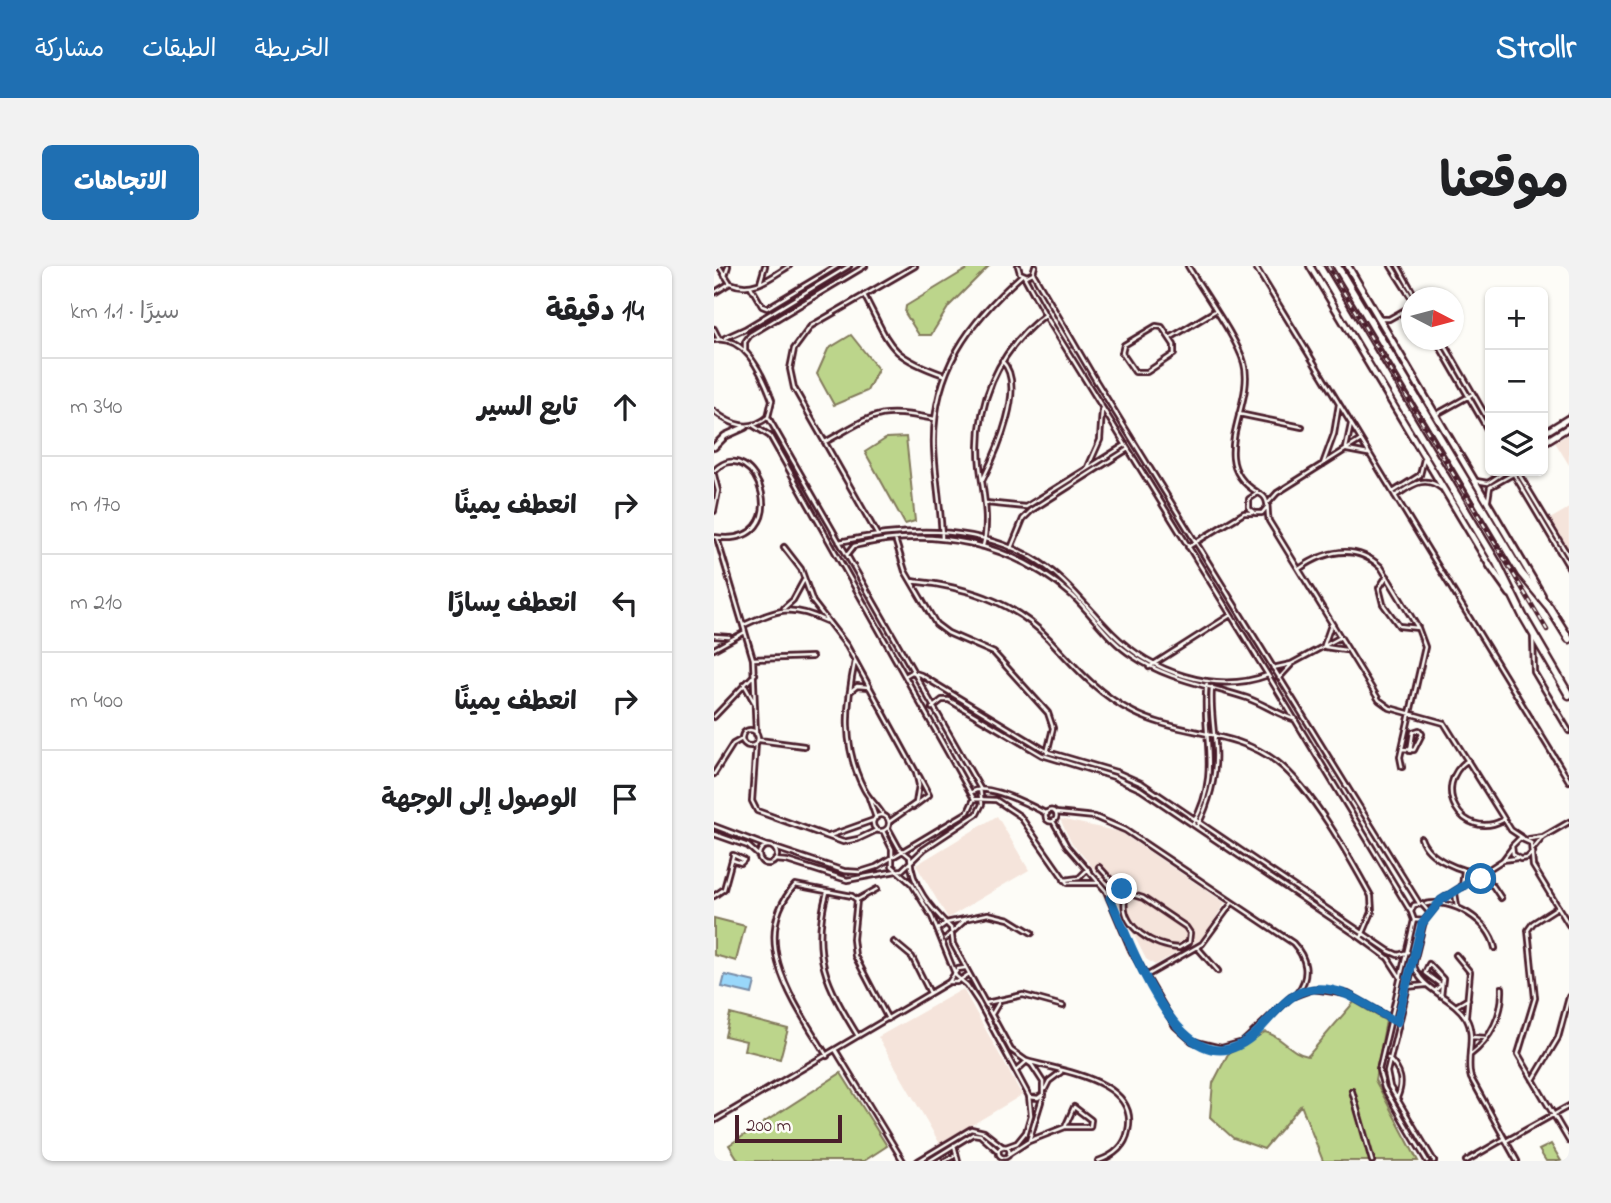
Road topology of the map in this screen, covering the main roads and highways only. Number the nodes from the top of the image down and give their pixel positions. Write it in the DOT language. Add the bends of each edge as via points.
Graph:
graph roads {
  1 [pos="1310,266"];
  2 [pos="1319,266"];
  3 [pos="1337,266"];
  4 [pos="1348,266"];
  5 [pos="1343,277"];
  6 [pos="1329,284"];
  7 [pos="1361,308"];
  8 [pos="1349,317"];
  9 [pos="1569,418"];
  10 [pos="745,426"];
  11 [pos="1569,427"];
  12 [pos="1548,431"];
  13 [pos="1548,440"];
  14 [pos="714,447"];
  15 [pos="1513,598"];
  16 [pos="1545,603"];
  17 [pos="1569,639"];
  18 [pos="1569,695"];
  1 -- 15 [label="main road"];
  2 -- 6 [label="highway"];
  3 -- 5 [label="highway"];
  4 -- 16 [label="main road"];
  5 -- 6 [label="highway" via="1337,285"];
  5 -- 7 [label="highway"];
  6 -- 8 [label="highway"];
  7 -- 8 [label="highway" via="1354,308"];
  7 -- 16 [label="highway" via="1521,573"];
  8 -- 15 [label="highway" via="1497,563"];
  9 -- 12 [label="main road"];
  10 -- 14 [label="main road"];
  11 -- 13 [label="main road"];
  15 -- 18 [label="highway"];
  16 -- 17 [label="highway"];
}
